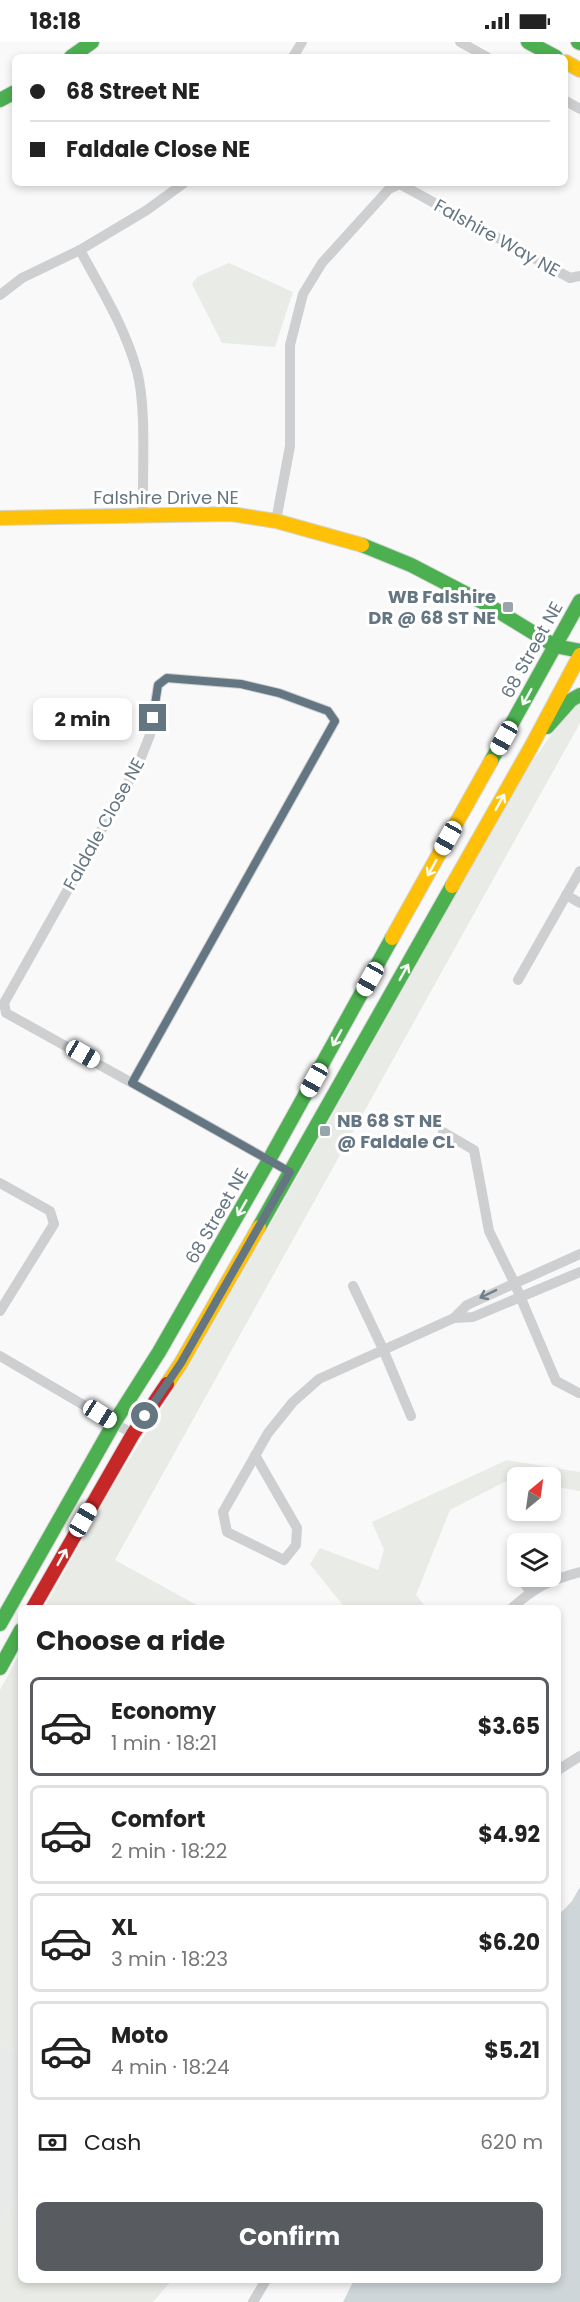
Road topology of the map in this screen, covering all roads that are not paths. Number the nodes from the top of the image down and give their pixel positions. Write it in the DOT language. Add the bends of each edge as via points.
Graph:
graph roads {
  1 [pos="92,42"];
  2 [pos="460,42"];
  3 [pos="528,42"];
  4 [pos="75,54"];
  5 [pos="482,54"];
  6 [pos="550,54"];
  7 [pos="180,186"];
  8 [pos="396,186"];
  9 [pos="404,186"];
  10 [pos="80,250"];
  11 [pos="580,276"];
  12 [pos="0,296"];
  13 [pos="142,514"];
  14 [pos="0,518"];
  15 [pos="276,521"];
  16 [pos="580,602"];
  17 [pos="555,646"];
  18 [pos="580,653"];
  19 [pos="576,671"];
  20 [pos="580,695"];
  21 [pos="531,747"];
  22 [pos="580,871"];
  23 [pos="567,895"];
  24 [pos="580,903"];
  25 [pos="518,980"];
  26 [pos="132,1083"];
  27 [pos="443,1132"];
  28 [pos="269,1160"];
  29 [pos="290,1172"];
  30 [pos="0,1183"];
  31 [pos="580,1254"];
  32 [pos="580,1272"];
  33 [pos="353,1286"];
  34 [pos="518,1289"];
  35 [pos="0,1311"];
  36 [pos="454,1318"];
  37 [pos="383,1348"];
  38 [pos="0,1356"];
  39 [pos="579,1393"];
  40 [pos="411,1416"];
  41 [pos="114,1423"];
  42 [pos="133,1434"];
  43 [pos="255,1455"];
  44 [pos="580,1572"];
  45 [pos="527,1587"];
  46 [pos="530,1591"];
  47 [pos="35,1605"];
  48 [pos="515,1605"];
  49 [pos="0,1624"];
  50 [pos="18,1635"];
  51 [pos="0,1668"];
  52 [pos="580,1756"];
  53 [pos="561,1768"];
  54 [pos="264,2283"];
  55 [pos="253,2302"];
  1 -- 4 [label="main road"];
  2 -- 5 [label="street"];
  3 -- 6 [label="main road"];
  7 -- 10 [label="street"];
  8 -- 15 [label="street, Falshire Way NE" via="322,263 303,294 290,345 290,446"];
  9 -- 11 [label="street, Falshire Way NE" via="570,278"];
  10 -- 12 [label="street" via="22,278"];
  10 -- 13 [label="street" via="128,343 137,373 142,415"];
  13 -- 14 [label="main road, Falshire Drive NE"];
  13 -- 15 [label="main road, Falshire Drive NE" via="231,514"];
  15 -- 17 [label="main road, Falshire Drive NE" via="358,543 411,565"];
  16 -- 17 [label="main road, 68 Street NE"];
  17 -- 18 [label="main road"];
  17 -- 19 [label="main road"];
  17 -- 28 [label="main road, 68 Street NE, one-way"];
  18 -- 19 [label="main road"];
  19 -- 21 [label="main road"];
  20 -- 21 [label="main road"];
  29 -- 21 [label="main road, one-way"];
  22 -- 23 [label="street"];
  23 -- 24 [label="street"];
  23 -- 25 [label="street"];
  26 -- 26 [label="street, Faldale Close NE" via="6,1012 4,1003 138,765 150,735 158,685 167,678 241,684 328,711 335,721"];
  26 -- 28 [label="street, Faldale Close NE"];
  27 -- 34 [label="street" via="474,1150 489,1231"];
  28 -- 29 [label="street, Faldale Close NE"];
  28 -- 41 [label="main road, 68 Street NE, one-way"];
  29 -- 42 [label="main road" via="181,1363"];
  30 -- 35 [label="street" via="50,1210 54,1224"];
  31 -- 34 [label="street"];
  32 -- 34 [label="street"];
  33 -- 37 [label="street"];
  34 -- 36 [label="street, one-way" via="467,1305"];
  34 -- 36 [label="street" via="473,1317"];
  34 -- 39 [label="street" via="556,1381"];
  36 -- 37 [label="street"];
  37 -- 40 [label="street"];
  37 -- 43 [label="street" via="319,1379 293,1402"];
  38 -- 41 [label="street"];
  41 -- 42 [label="street"];
  41 -- 49 [label="main road, 68 Street NE"];
  47 -- 42 [label="main road, one-way"];
  43 -- 43 [label="street" via="223,1512 227,1532 284,1560 296,1545 297,1528"];
  44 -- 46 [label="street"];
  45 -- 46 [label="street"];
  46 -- 48 [label="street"];
  50 -- 51 [label="main road"];
  52 -- 53 [label="street"];
  54 -- 55 [label="street"];
}
